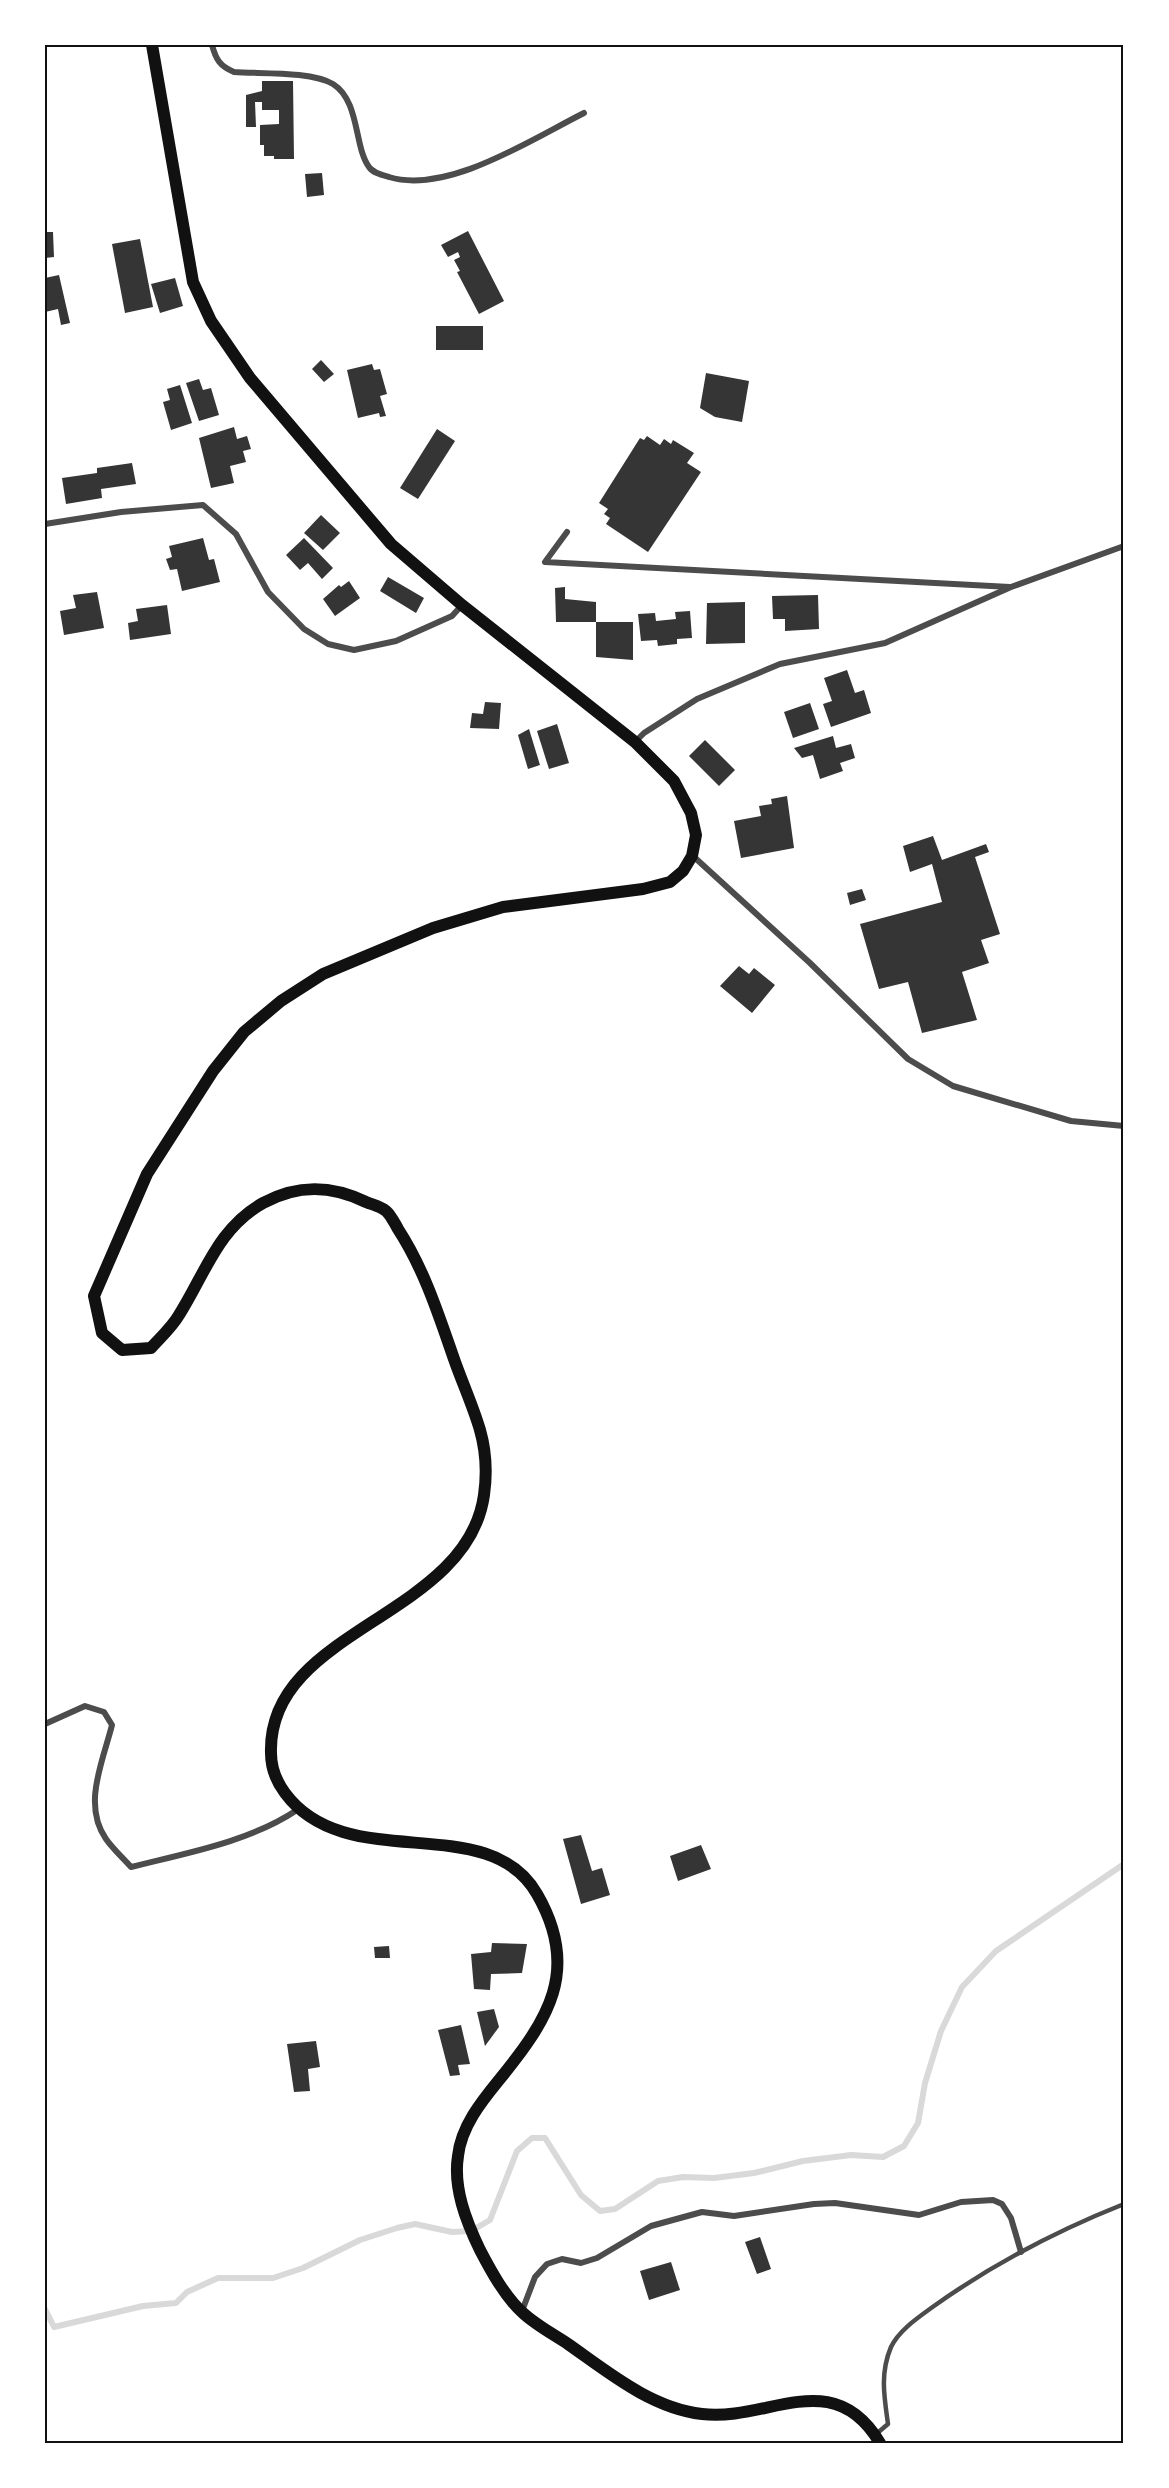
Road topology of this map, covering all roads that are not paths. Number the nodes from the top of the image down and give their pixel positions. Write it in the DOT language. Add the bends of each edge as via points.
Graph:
graph roads {
  1 [pos="152,45"];
  2 [pos="212,45"];
  3 [pos="584,113"];
  4 [pos="45,524"];
  5 [pos="567,532"];
  6 [pos="1124,546"];
  7 [pos="1011,587"];
  8 [pos="462,606"];
  9 [pos="635,742"];
  10 [pos="692,856"];
  11 [pos="1124,1126"];
  12 [pos="45,1724"];
  13 [pos="297,1810"];
  14 [pos="1124,2204"];
  15 [pos="1021,2252"];
  16 [pos="522,2312"];
  17 [pos="878,2439"];
  1 -- 8 [label="main road" via="193,282 211,321 250,378 378,530"];
  2 -- 3 [label="street" via="216,59 234,72 321,78 335,86 347,99 368,166 396,180 438,180 474,167"];
  4 -- 8 [label="street" via="203,504 236,534 268,592 304,629 328,644 354,650 396,641 452,616"];
  5 -- 7 [label="street" via="544,562"];
  6 -- 7 [label="street"];
  7 -- 9 [label="street" via="885,643 780,664 697,699"];
  8 -- 9 [label="main road"];
  9 -- 10 [label="main road" via="674,781 691,813 696,835"];
  10 -- 11 [label="street" via="908,1059 954,1086 1071,1121"];
  10 -- 13 [label="main road" via="670,882 503,907 433,928 323,974 281,1001 244,1032 219,1063 147,1174 94,1296 102,1333 122,1350 151,1348 177,1320 216,1246 234,1223 259,1205 286,1193 321,1186 388,1212 419,1262 480,1433 486,1468 484,1502 472,1532 448,1567 418,1592 320,1656 291,1692 276,1719 270,1751 275,1779"];
  12 -- 13 [label="street" via="85,1706 104,1712 112,1725 93,1796 105,1838 131,1867 228,1842"];
  13 -- 16 [label="main road" via="355,1836 480,1851 509,1865 532,1884 549,1915 557,1943 557,1973 550,2003 532,2039 483,2100 466,2129 458,2154 458,2187 466,2216 482,2253"];
  14 -- 15 [label="lane"];
  15 -- 16 [label="street" via="1011,2218 1002,2204 993,2200 961,2202 919,2216 835,2203 734,2216 702,2212 651,2226 597,2258 581,2263 562,2259 547,2264 535,2277"];
  15 -- 17 [label="lane" via="972,2279 911,2323 892,2345 882,2377 888,2424"];
  16 -- 17 [label="main road" via="634,2389 665,2404 697,2414 724,2415 813,2399 838,2403 860,2418"];
}
